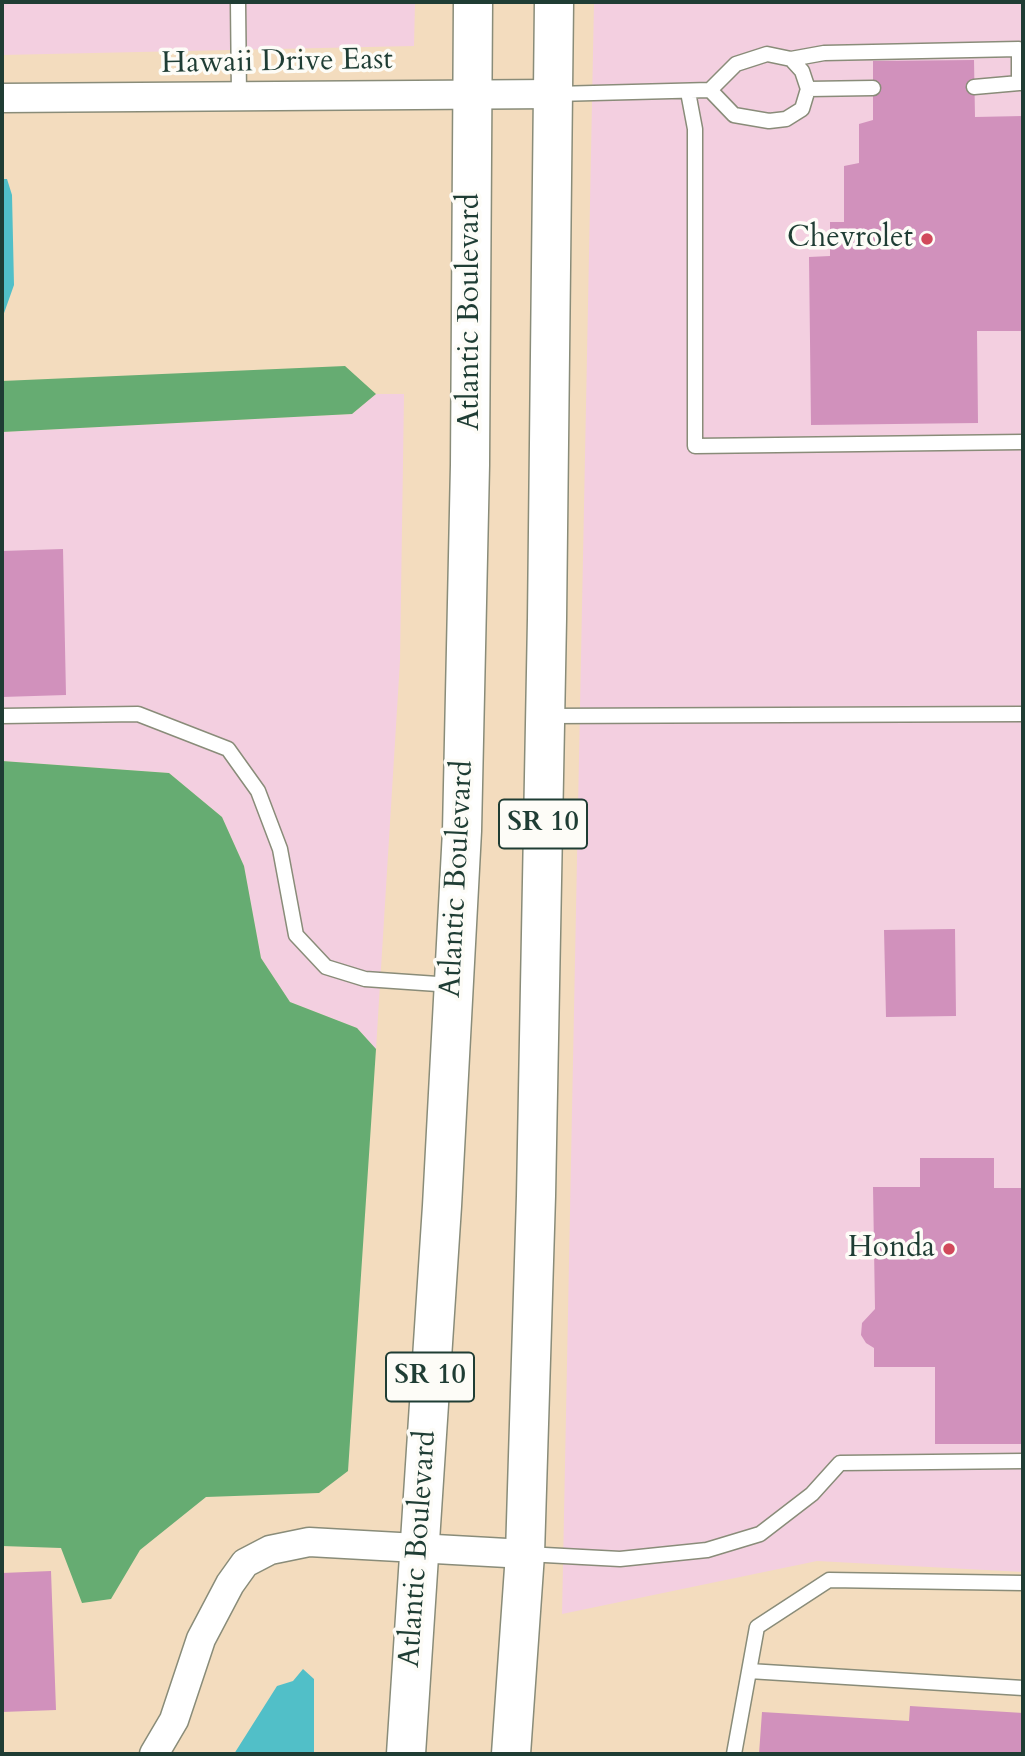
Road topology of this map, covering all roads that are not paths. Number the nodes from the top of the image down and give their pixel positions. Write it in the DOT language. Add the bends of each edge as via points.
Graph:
graph roads {
  1 [pos="239,2"];
  2 [pos="474,2"];
  3 [pos="554,2"];
  4 [pos="791,59"];
  5 [pos="1021,83"];
  6 [pos="974,87"];
  7 [pos="873,88"];
  8 [pos="808,89"];
  9 [pos="710,90"];
  10 [pos="688,92"];
  11 [pos="472,94"];
  12 [pos="553,94"];
  13 [pos="239,96"];
  14 [pos="2,98"];
  15 [pos="1023,442"];
  16 [pos="1023,714"];
  17 [pos="2,716"];
  18 [pos="545,716"];
  19 [pos="454,985"];
  20 [pos="1023,1461"];
  21 [pos="418,1547"];
  22 [pos="525,1554"];
  23 [pos="1023,1583"];
  24 [pos="749,1671"];
  25 [pos="1023,1688"];
  26 [pos="154,1754"];
  27 [pos="406,1754"];
  28 [pos="511,1754"];
  29 [pos="734,1754"];
  1 -- 13 [label="lane"];
  2 -- 11 [label="highway, Atlantic Boulevard / SR 10"];
  3 -- 12 [label="highway, SR 10"];
  4 -- 5 [label="lane" via="824,53 1018,48"];
  4 -- 8 [label="lane" via="802,71"];
  4 -- 9 [label="lane" via="767,54 736,64"];
  5 -- 6 [label="lane"];
  7 -- 8 [label="lane"];
  8 -- 9 [label="lane" via="802,108 786,119 769,121 734,115"];
  9 -- 10 [label="lane"];
  10 -- 12 [label="lane"];
  10 -- 15 [label="lane" via="695,129 695,446"];
  11 -- 12 [label="street, Hawaii Drive East"];
  11 -- 13 [label="street, Hawaii Drive East"];
  11 -- 19 [label="highway, Atlantic Boulevard / SR 10" via="467,622"];
  12 -- 18 [label="highway, SR 10"];
  13 -- 14 [label="street, Hawaii Drive East"];
  16 -- 18 [label="lane"];
  17 -- 19 [label="lane" via="138,714 228,749 258,791 280,849 296,935 326,967 365,979"];
  18 -- 22 [label="highway, SR 10"];
  19 -- 21 [label="highway, Atlantic Boulevard / SR 10"];
  20 -- 22 [label="lane" via="840,1463 812,1493 760,1534 706,1550 620,1559"];
  21 -- 22 [label="street"];
  21 -- 26 [label="street" via="309,1542 270,1550 245,1563 201,1639 174,1720"];
  21 -- 27 [label="highway, Atlantic Boulevard / SR 10"];
  22 -- 28 [label="highway, SR 10"];
  23 -- 24 [label="lane" via="829,1580 757,1627"];
  24 -- 25 [label="lane"];
  24 -- 29 [label="lane"];
}
